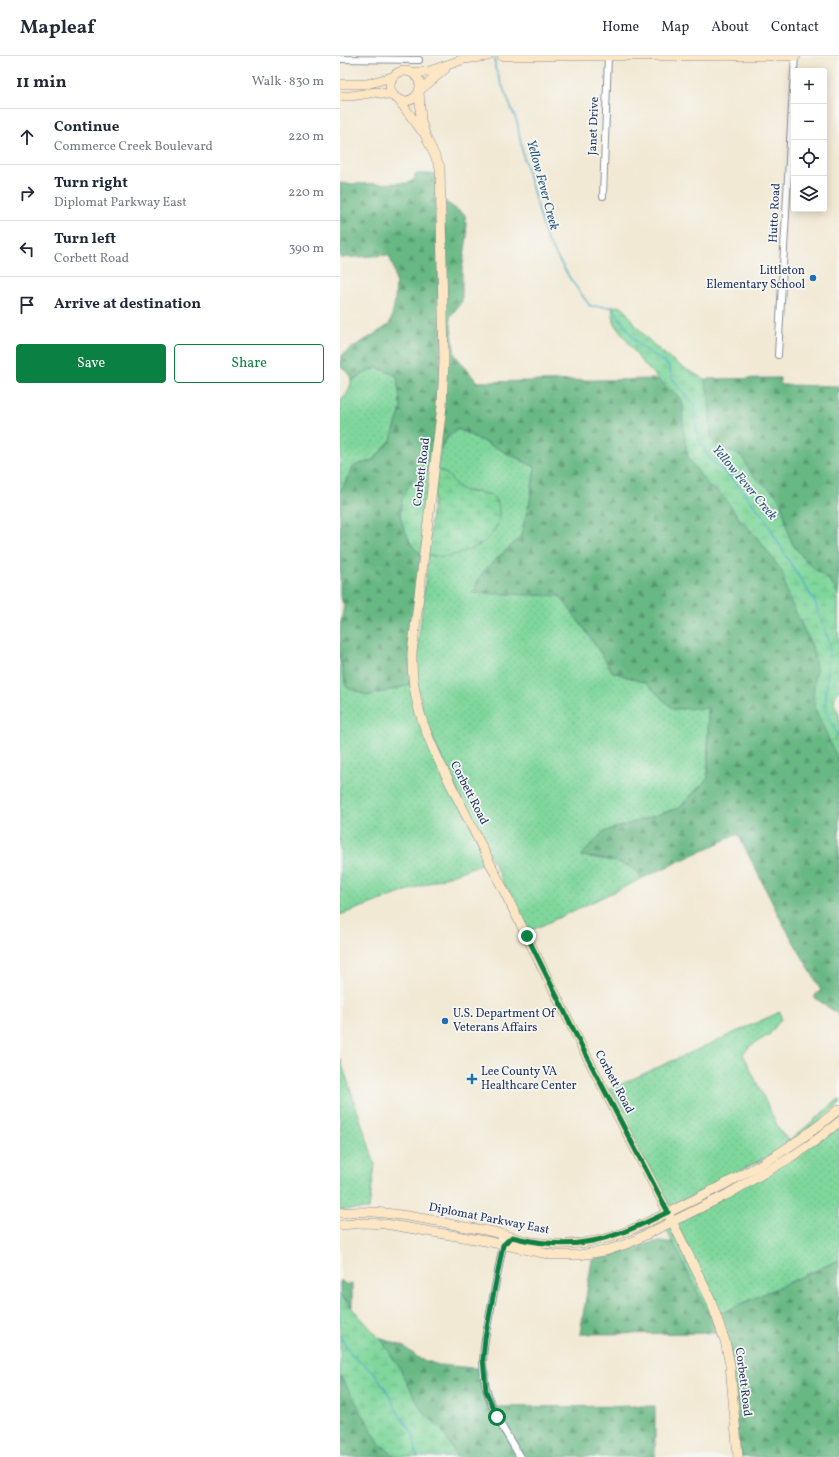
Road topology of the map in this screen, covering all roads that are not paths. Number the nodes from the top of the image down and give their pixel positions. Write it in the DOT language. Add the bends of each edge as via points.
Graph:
graph roads {
  1 [pos="488,56"];
  2 [pos="502,56"];
  3 [pos="516,56"];
  4 [pos="608,56"];
  5 [pos="795,56"];
  6 [pos="340,59"];
  7 [pos="419,60"];
  8 [pos="452,64"];
  9 [pos="794,68"];
  10 [pos="412,72"];
  11 [pos="392,77"];
  12 [pos="340,84"];
  13 [pos="420,91"];
  14 [pos="340,96"];
  15 [pos="396,98"];
  16 [pos="792,104"];
  17 [pos="426,137"];
  18 [pos="603,196"];
  19 [pos="778,355"];
  20 [pos="839,1109"];
  21 [pos="839,1122"];
  22 [pos="794,1143"];
  23 [pos="800,1151"];
  24 [pos="668,1212"];
  25 [pos="340,1213"];
  26 [pos="672,1222"];
  27 [pos="340,1225"];
  28 [pos="500,1234"];
  29 [pos="512,1237"];
  30 [pos="503,1245"];
  31 [pos="520,1457"];
  32 [pos="738,1457"];
  1 -- 8 [label="street" via="464,59"];
  2 -- 3 [label="street"];
  3 -- 4 [label="street"];
  4 -- 5 [label="street"];
  4 -- 18 [label="street, Janet Drive"];
  5 -- 9 [label="street, Hutto Road"];
  6 -- 7 [label="street"];
  8 -- 10 [label="street" via="427,72"];
  8 -- 13 [label="street"];
  10 -- 11 [label="street" via="401,71"];
  10 -- 13 [label="street" via="420,80"];
  11 -- 12 [label="street" via="367,84"];
  11 -- 15 [label="street" via="390,88"];
  13 -- 15 [label="street" via="411,100 403,101"];
  13 -- 17 [label="street, Corbett Road" via="420,116"];
  14 -- 15 [label="street" via="376,92"];
  15 -- 17 [label="street"];
  16 -- 19 [label="street, Hutto Road"];
  17 -- 24 [label="street, Corbett Road" via="440,168 444,360 442,406 412,653 415,696 429,740 576,1035"];
  20 -- 22 [label="street, Diplomat Parkway East"];
  21 -- 23 [label="street, Diplomat Parkway East"];
  22 -- 23 [label="street"];
  22 -- 24 [label="street, Diplomat Parkway East" via="768,1160"];
  23 -- 26 [label="street, Diplomat Parkway East" via="728,1194"];
  24 -- 26 [label="street, Corbett Road"];
  24 -- 29 [label="street, Diplomat Parkway East" via="629,1231 591,1242 552,1244"];
  25 -- 28 [label="street, Diplomat Parkway East" via="391,1213"];
  26 -- 30 [label="street, Diplomat Parkway East" via="621,1246 588,1254 553,1255"];
  26 -- 32 [label="street, Corbett Road" via="710,1298 725,1342 733,1387"];
  27 -- 30 [label="street, Diplomat Parkway East" via="385,1224"];
  28 -- 29 [label="street, Diplomat Parkway East"];
  28 -- 30 [label="street"];
  29 -- 30 [label="street"];
  30 -- 31 [label="street" via="485,1338 483,1367 486,1391 492,1408"];
}
